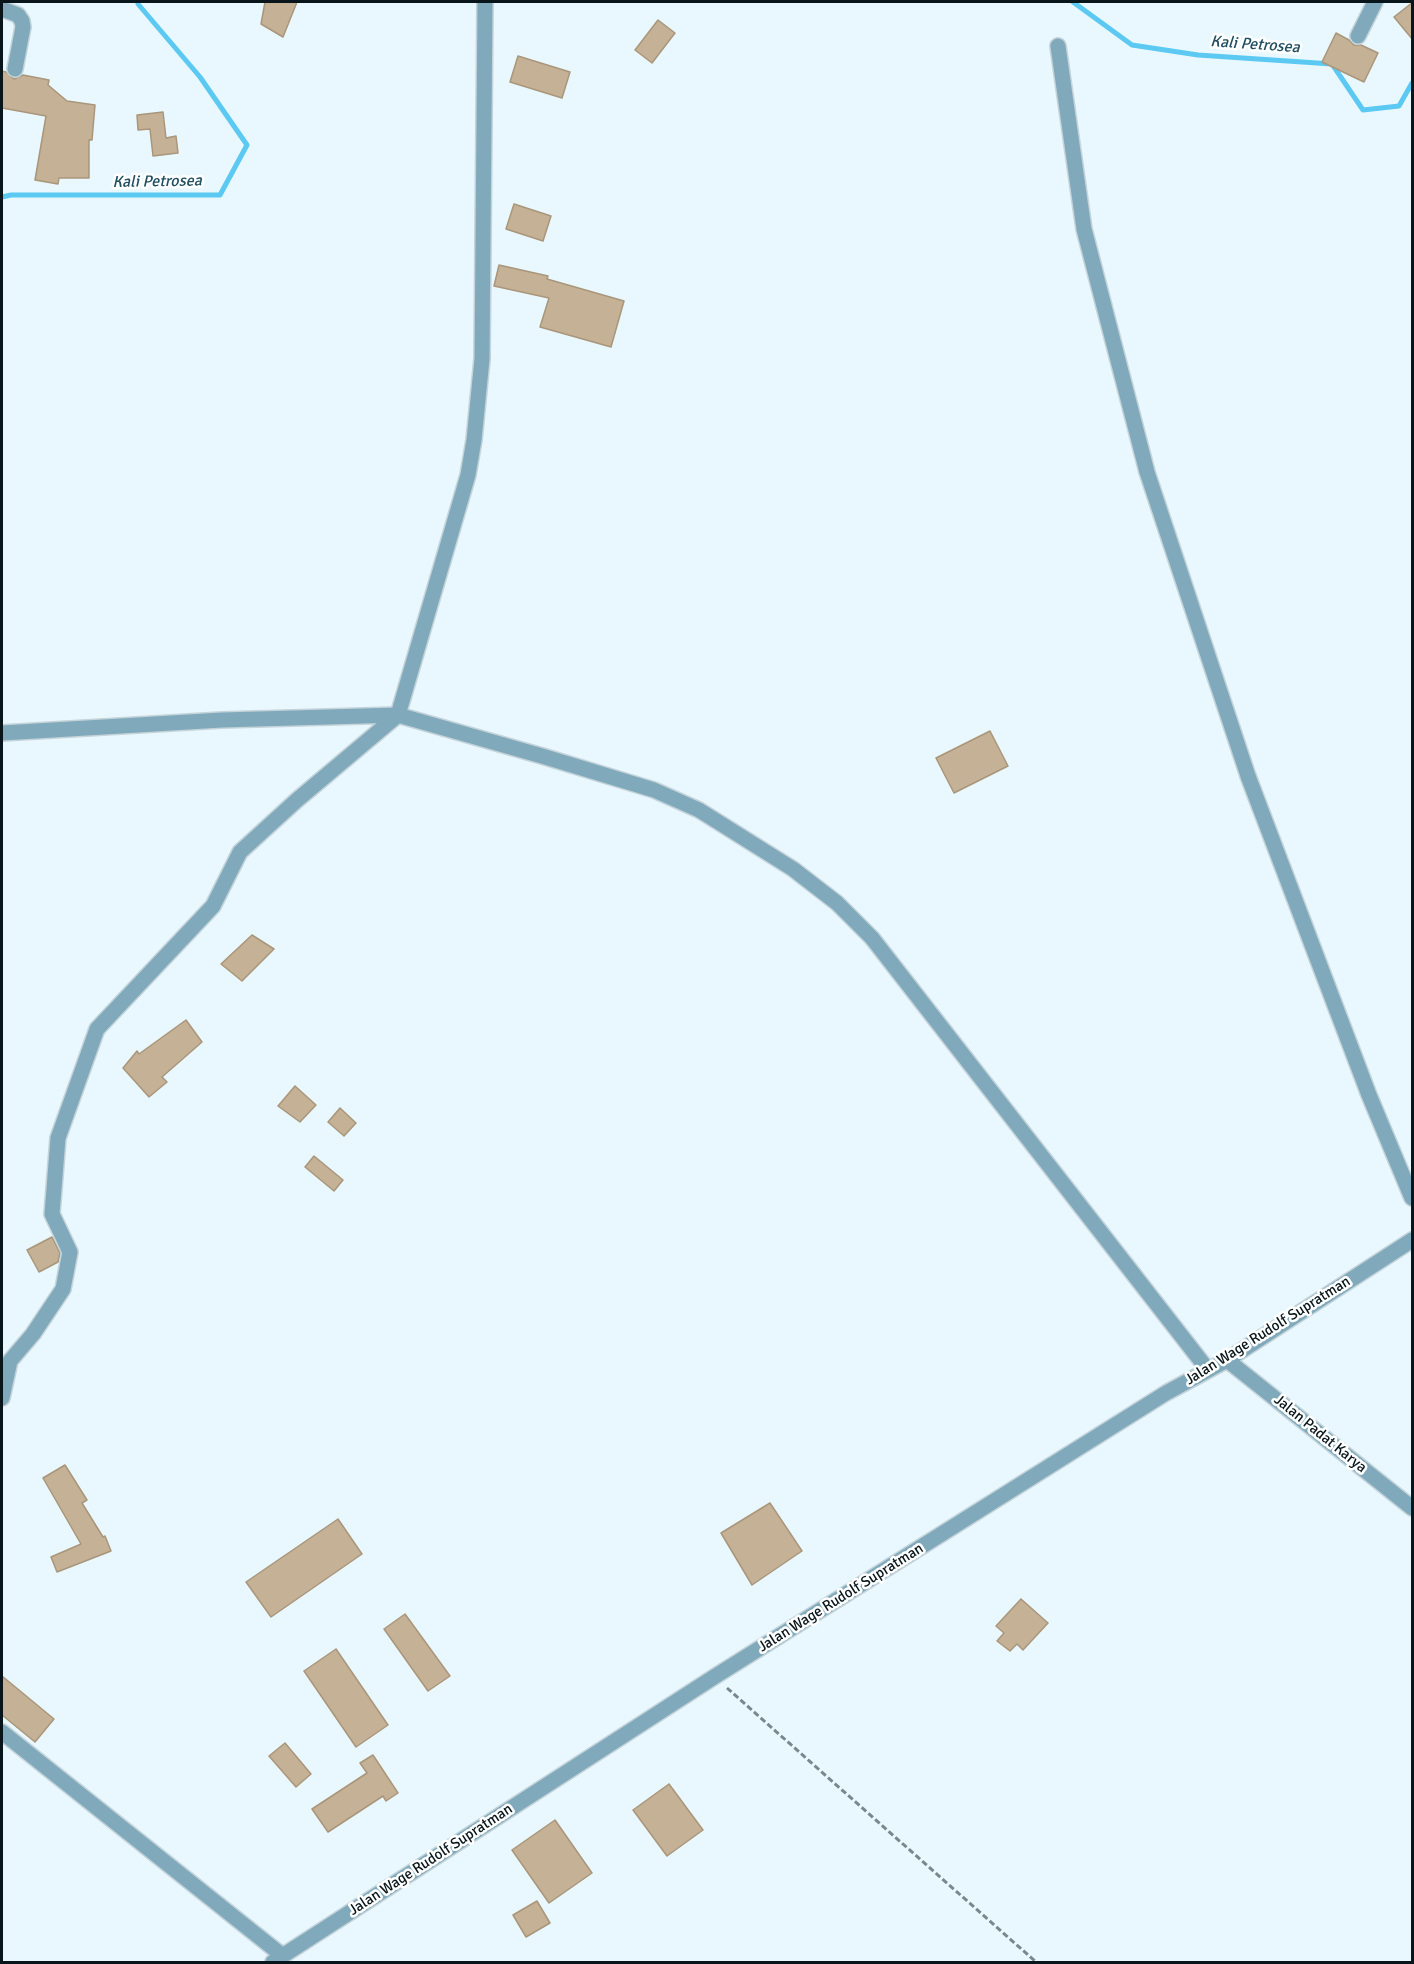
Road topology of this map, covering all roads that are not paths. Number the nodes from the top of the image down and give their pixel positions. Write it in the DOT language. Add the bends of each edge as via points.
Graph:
graph roads {
  1 [pos="484,2"];
  2 [pos="1375,2"];
  3 [pos="2,9"];
  4 [pos="1358,36"];
  5 [pos="1058,46"];
  6 [pos="15,69"];
  7 [pos="398,715"];
  8 [pos="2,733"];
  9 [pos="1413,1198"];
  10 [pos="1413,1240"];
  11 [pos="1227,1360"];
  12 [pos="1208,1370"];
  13 [pos="2,1398"];
  14 [pos="1413,1508"];
  15 [pos="2,1732"];
  16 [pos="278,1959"];
  1 -- 7 [label="street" via="482,359 474,440 468,475"];
  2 -- 4 [label="street"];
  3 -- 6 [label="street" via="18,15 22,21"];
  5 -- 9 [label="street" via="1084,228 1147,472 1248,776 1369,1095"];
  7 -- 8 [label="street"];
  7 -- 12 [label="street" via="663,794 745,837 837,903 872,938"];
  7 -- 13 [label="street" via="240,852 213,906 98,1029 58,1138 52,1214 70,1252 63,1288 10,1361"];
  10 -- 11 [label="street, Jalan Wage Rudolf Supratman"];
  11 -- 12 [label="street, Jalan Wage Rudolf Supratman"];
  11 -- 14 [label="street, Jalan Padat Karya"];
  12 -- 16 [label="street, Jalan Wage Rudolf Supratman" via="714,1677"];
  15 -- 16 [label="street"];
}
